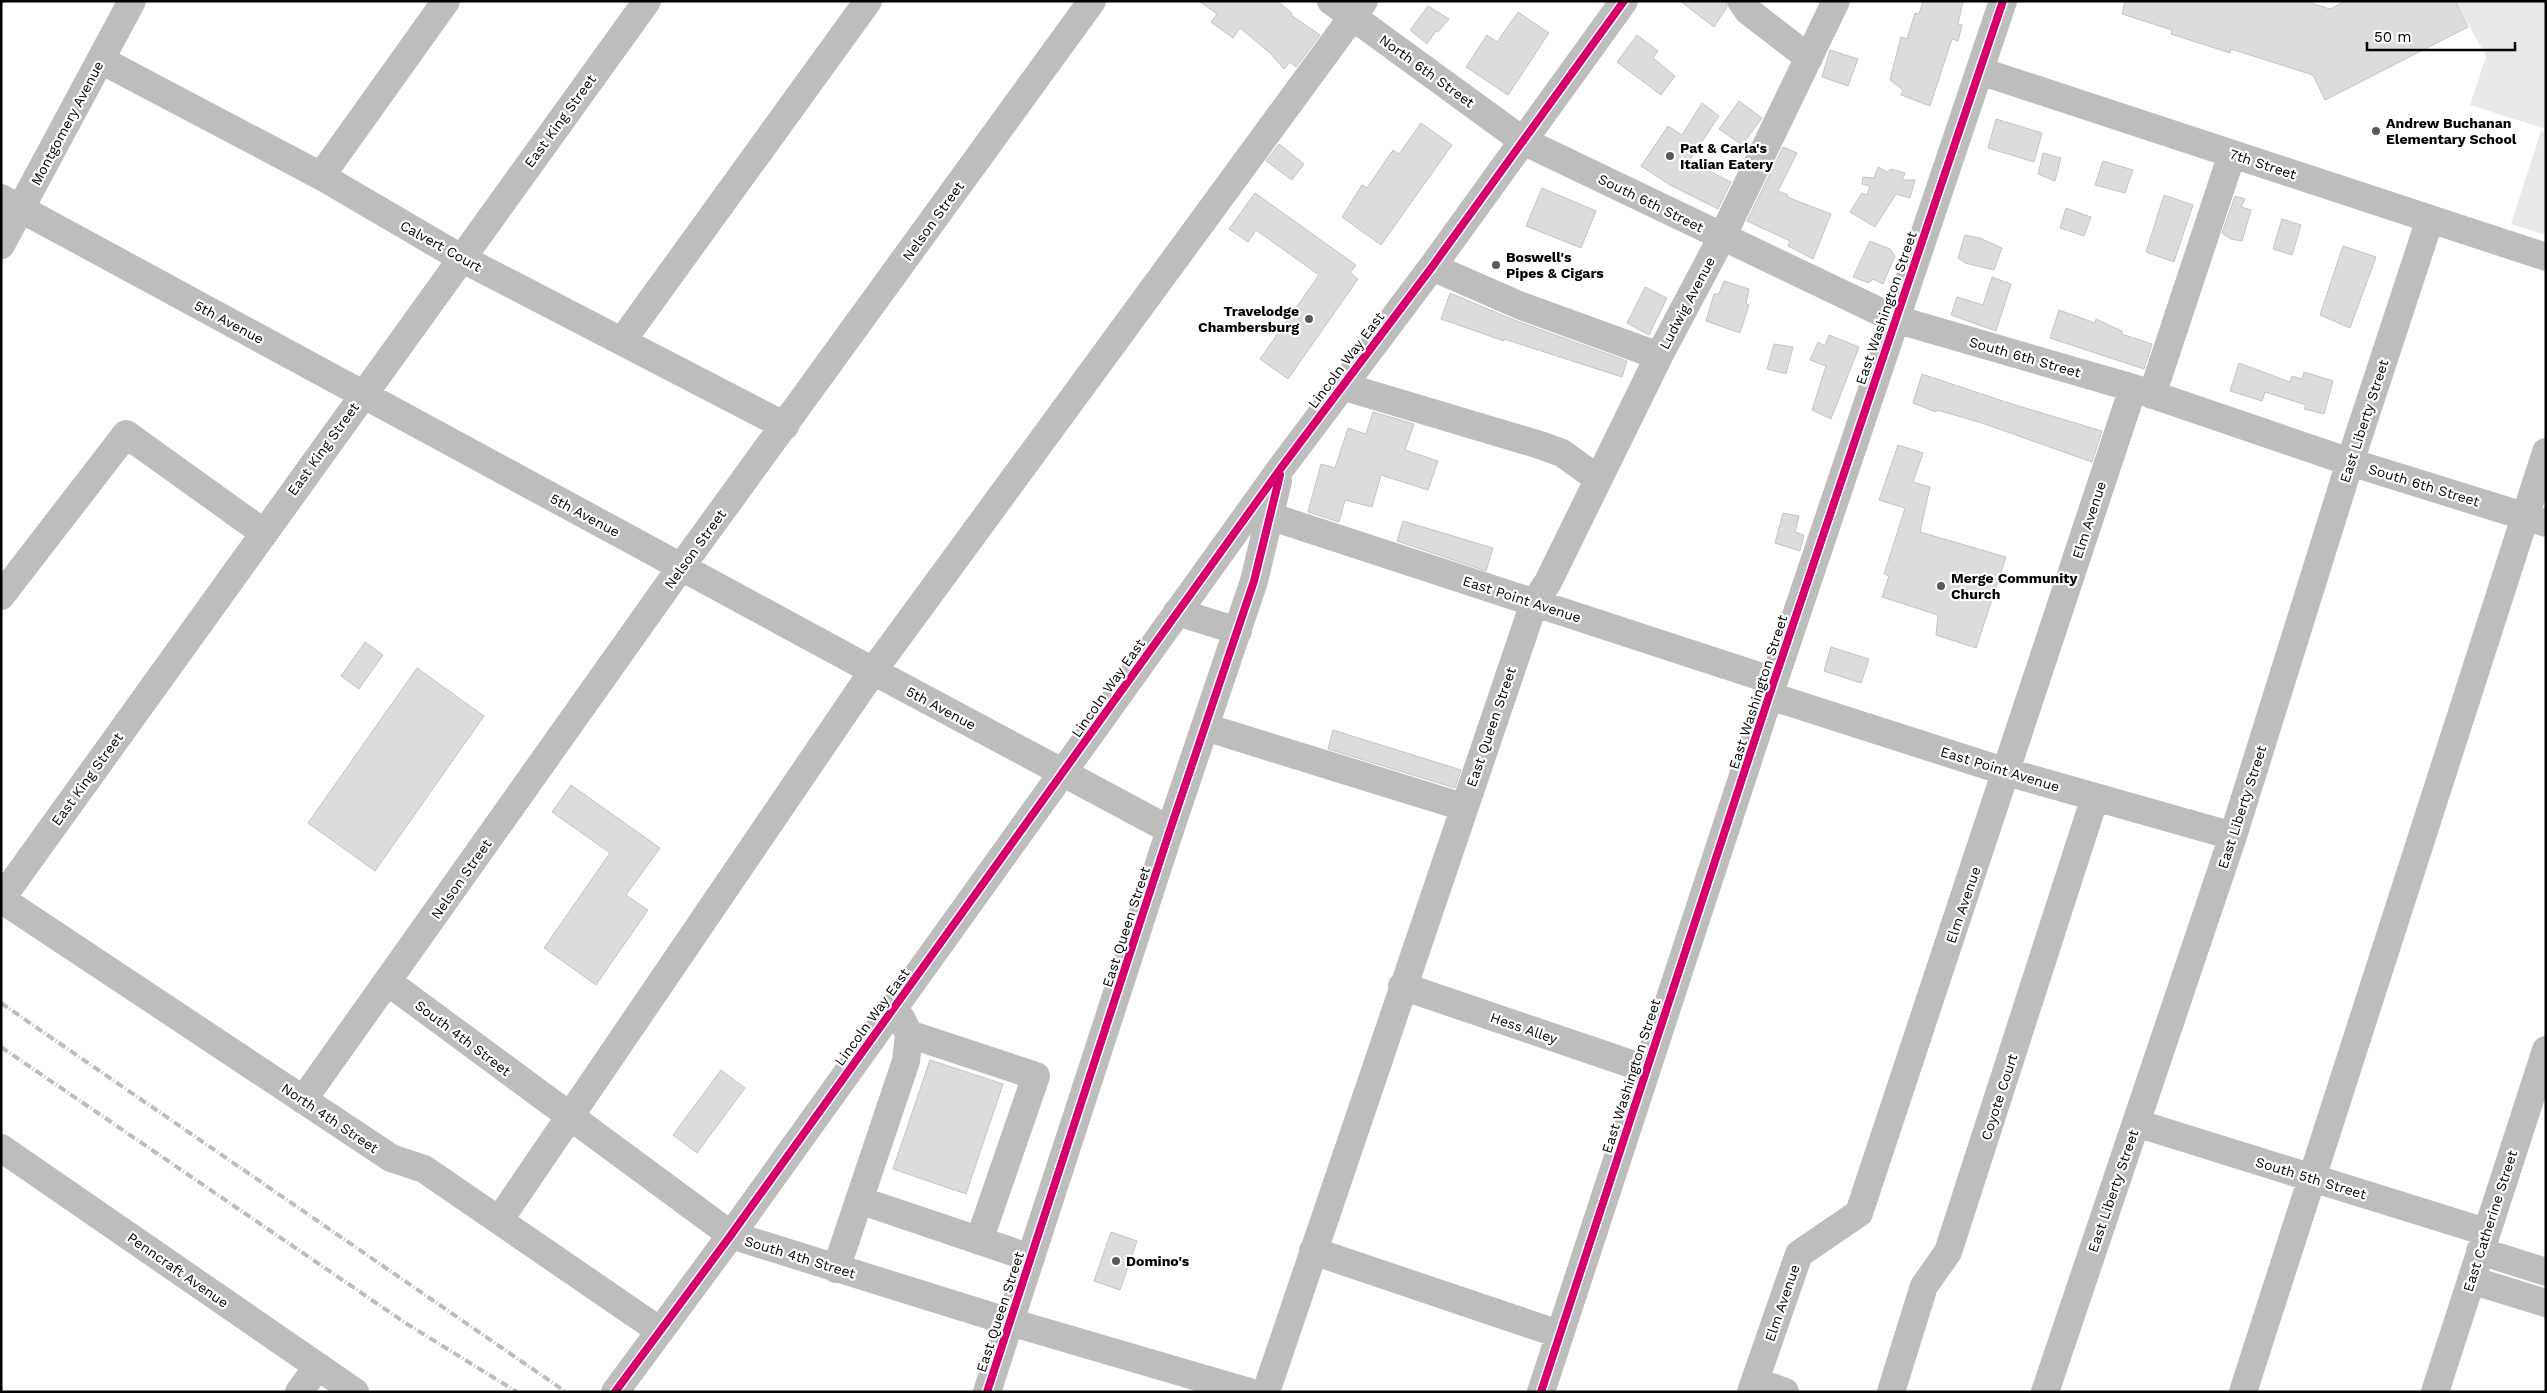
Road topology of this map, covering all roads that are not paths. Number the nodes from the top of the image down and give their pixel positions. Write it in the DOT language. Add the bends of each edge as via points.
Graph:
graph roads {
  1 [pos="132,1"];
  2 [pos="446,1"];
  3 [pos="647,1"];
  4 [pos="868,1"];
  5 [pos="1092,1"];
  6 [pos="1624,1"];
  7 [pos="1741,1"];
  8 [pos="1836,1"];
  9 [pos="2003,1"];
  10 [pos="1349,6"];
  11 [pos="1809,58"];
  12 [pos="101,60"];
  13 [pos="1980,71"];
  14 [pos="1523,141"];
  15 [pos="2232,154"];
  16 [pos="321,176"];
  17 [pos="11,204"];
  18 [pos="2430,219"];
  19 [pos="1722,237"];
  20 [pos="1,245"];
  21 [pos="2546,257"];
  22 [pos="461,258"];
  23 [pos="1432,267"];
  24 [pos="1895,319"];
  25 [pos="622,341"];
  26 [pos="1659,356"];
  27 [pos="1342,386"];
  28 [pos="2142,392"];
  29 [pos="362,394"];
  30 [pos="784,426"];
  31 [pos="2546,452"];
  32 [pos="2350,462"];
  33 [pos="1282,468"];
  34 [pos="1598,479"];
  35 [pos="1269,516"];
  36 [pos="2535,520"];
  37 [pos="264,533"];
  38 [pos="681,567"];
  39 [pos="1,596"];
  40 [pos="1534,603"];
  41 [pos="1177,612"];
  42 [pos="1238,631"];
  43 [pos="873,671"];
  44 [pos="1772,688"];
  45 [pos="1206,727"];
  46 [pos="2007,772"];
  47 [pos="1063,774"];
  48 [pos="2096,797"];
  49 [pos="1463,807"];
  50 [pos="1170,830"];
  51 [pos="2233,836"];
  52 [pos="10,868"];
  53 [pos="1,899"];
  54 [pos="388,982"];
  55 [pos="1402,986"];
  56 [pos="895,1006"];
  57 [pos="909,1034"];
  58 [pos="2546,1050"];
  59 [pos="1646,1069"];
  60 [pos="303,1100"];
  61 [pos="571,1118"];
  62 [pos="2136,1123"];
  63 [pos="1,1148"];
  64 [pos="2311,1178"];
  65 [pos="859,1200"];
  66 [pos="500,1219"];
  67 [pos="731,1236"];
  68 [pos="2483,1241"];
  69 [pos="979,1242"];
  70 [pos="1313,1251"];
  71 [pos="1031,1258"];
  72 [pos="836,1269"];
  73 [pos="2546,1272"];
  74 [pos="2471,1280"];
  75 [pos="2546,1304"];
  76 [pos="1010,1322"];
  77 [pos="660,1331"];
  78 [pos="1559,1334"];
  79 [pos="318,1366"];
  80 [pos="1753,1387"];
  81 [pos="299,1392"];
  82 [pos="355,1392"];
  83 [pos="615,1392"];
  84 [pos="987,1392"];
  85 [pos="1249,1392"];
  86 [pos="1266,1392"];
  87 [pos="1541,1392"];
  88 [pos="1785,1392"];
  89 [pos="1891,1392"];
  90 [pos="2046,1392"];
  91 [pos="2243,1392"];
  92 [pos="2435,1392"];
  1 -- 12 [label="main road, Montgomery Avenue"];
  2 -- 16 [label="main road"];
  3 -- 22 [label="main road, East King Street"];
  4 -- 25 [label="main road"];
  5 -- 30 [label="main road, Nelson Street"];
  6 -- 14 [label="main road, Lincoln Way East"];
  7 -- 11 [label="main road" via="1748,11"];
  8 -- 11 [label="main road, Ludwig Avenue"];
  9 -- 13 [label="main road, East Washington Street"];
  10 -- 14 [label="main road, North 6th Street"];
  10 -- 43 [label="main road"];
  11 -- 19 [label="main road, Ludwig Avenue"];
  12 -- 16 [label="main road, Calvert Court"];
  12 -- 17 [label="main road, Montgomery Avenue"];
  13 -- 15 [label="main road, 7th Street"];
  13 -- 24 [label="main road, East Washington Street"];
  14 -- 19 [label="main road, South 6th Street"];
  14 -- 23 [label="main road, Lincoln Way East"];
  15 -- 18 [label="main road, 7th Street"];
  15 -- 28 [label="main road, Elm Avenue"];
  16 -- 22 [label="main road, Calvert Court"];
  17 -- 20 [label="main road, Montgomery Avenue"];
  17 -- 29 [label="main road, 5th Avenue"];
  18 -- 21 [label="main road, 7th Street"];
  18 -- 32 [label="main road, East Liberty Street"];
  19 -- 24 [label="main road, South 6th Street"];
  19 -- 26 [label="main road, Ludwig Avenue"];
  22 -- 25 [label="main road, Calvert Court"];
  22 -- 29 [label="main road, East King Street"];
  23 -- 26 [label="main road" via="1519,305"];
  23 -- 27 [label="main road, Lincoln Way East"];
  24 -- 28 [label="main road, South 6th Street"];
  24 -- 44 [label="main road, East Washington Street"];
  25 -- 30 [label="main road, Calvert Court"];
  26 -- 34 [label="main road, Ludwig Avenue"];
  27 -- 33 [label="main road, Lincoln Way East"];
  27 -- 34 [label="main road" via="1540,445 1562,453"];
  28 -- 32 [label="main road, South 6th Street"];
  28 -- 46 [label="main road, Elm Avenue"];
  29 -- 37 [label="main road, East King Street"];
  29 -- 38 [label="main road, 5th Avenue"];
  30 -- 38 [label="main road, Nelson Street"];
  31 -- 36 [label="main road"];
  32 -- 36 [label="main road, South 6th Street"];
  32 -- 51 [label="main road, East Liberty Street"];
  33 -- 35 [label="main road, East Queen Street"];
  33 -- 41 [label="main road, Lincoln Way East"];
  34 -- 40 [label="main road, Ludwig Avenue" via="1548,582"];
  35 -- 40 [label="main road, East Point Avenue"];
  35 -- 42 [label="main road, East Queen Street"];
  36 -- 64 [label="main road"];
  37 -- 39 [label="main road" via="126,434"];
  37 -- 52 [label="main road, East King Street"];
  38 -- 43 [label="main road, 5th Avenue"];
  38 -- 54 [label="main road, Nelson Street"];
  40 -- 44 [label="main road, East Point Avenue"];
  40 -- 49 [label="main road, East Queen Street"];
  41 -- 42 [label="main road"];
  41 -- 47 [label="main road, Lincoln Way East"];
  42 -- 45 [label="main road, East Queen Street"];
  43 -- 47 [label="main road, 5th Avenue"];
  43 -- 61 [label="main road"];
  44 -- 46 [label="main road, East Point Avenue"];
  44 -- 59 [label="main road, East Washington Street"];
  45 -- 49 [label="main road"];
  45 -- 50 [label="main road, East Queen Street"];
  46 -- 48 [label="main road, East Point Avenue"];
  46 -- 80 [label="main road, Elm Avenue" via="1859,1213 1799,1254"];
  47 -- 50 [label="main road, 5th Avenue"];
  47 -- 56 [label="main road, Lincoln Way East"];
  48 -- 51 [label="main road, East Point Avenue"];
  48 -- 89 [label="main road, Coyote Court" via="1948,1252 1924,1286"];
  49 -- 55 [label="main road, East Queen Street"];
  50 -- 71 [label="main road, East Queen Street"];
  51 -- 62 [label="main road, East Liberty Street"];
  52 -- 53 [label="main road, East King Street"];
  53 -- 60 [label="main road, North 4th Street"];
  54 -- 60 [label="main road, Nelson Street"];
  54 -- 61 [label="main road, South 4th Street"];
  55 -- 59 [label="main road, Hess Alley"];
  55 -- 70 [label="main road, East Queen Street"];
  56 -- 57 [label="main road"];
  56 -- 67 [label="main road, Lincoln Way East"];
  57 -- 65 [label="main road" via="906,1061"];
  57 -- 69 [label="main road" via="1036,1076"];
  58 -- 68 [label="main road, East Catherine Street"];
  59 -- 78 [label="main road, East Washington Street"];
  60 -- 66 [label="main road, North 4th Street" via="391,1158 424,1169"];
  61 -- 66 [label="main road"];
  61 -- 67 [label="main road, South 4th Street"];
  62 -- 64 [label="main road, South 5th Street"];
  62 -- 90 [label="main road, East Liberty Street"];
  63 -- 79 [label="main road, Penncraft Avenue"];
  64 -- 68 [label="main road, South 5th Street"];
  64 -- 91 [label="main road"];
  65 -- 69 [label="main road"];
  65 -- 72 [label="main road"];
  66 -- 77 [label="main road, North 4th Street"];
  67 -- 72 [label="main road, South 4th Street"];
  67 -- 77 [label="main road, Lincoln Way East"];
  68 -- 73 [label="main road, South 5th Street"];
  68 -- 74 [label="main road, East Catherine Street"];
  69 -- 71 [label="main road"];
  70 -- 78 [label="main road"];
  70 -- 86 [label="main road, East Queen Street"];
  71 -- 76 [label="main road, East Queen Street"];
  72 -- 76 [label="main road, South 4th Street"];
  74 -- 75 [label="main road"];
  74 -- 92 [label="main road, East Catherine Street"];
  76 -- 84 [label="main road, East Queen Street"];
  76 -- 85 [label="main road, South 4th Street"];
  77 -- 83 [label="main road, Lincoln Way East"];
  78 -- 87 [label="main road, East Washington Street"];
  79 -- 81 [label="main road"];
  79 -- 82 [label="main road, Penncraft Avenue"];
  80 -- 88 [label="main road"];
}
